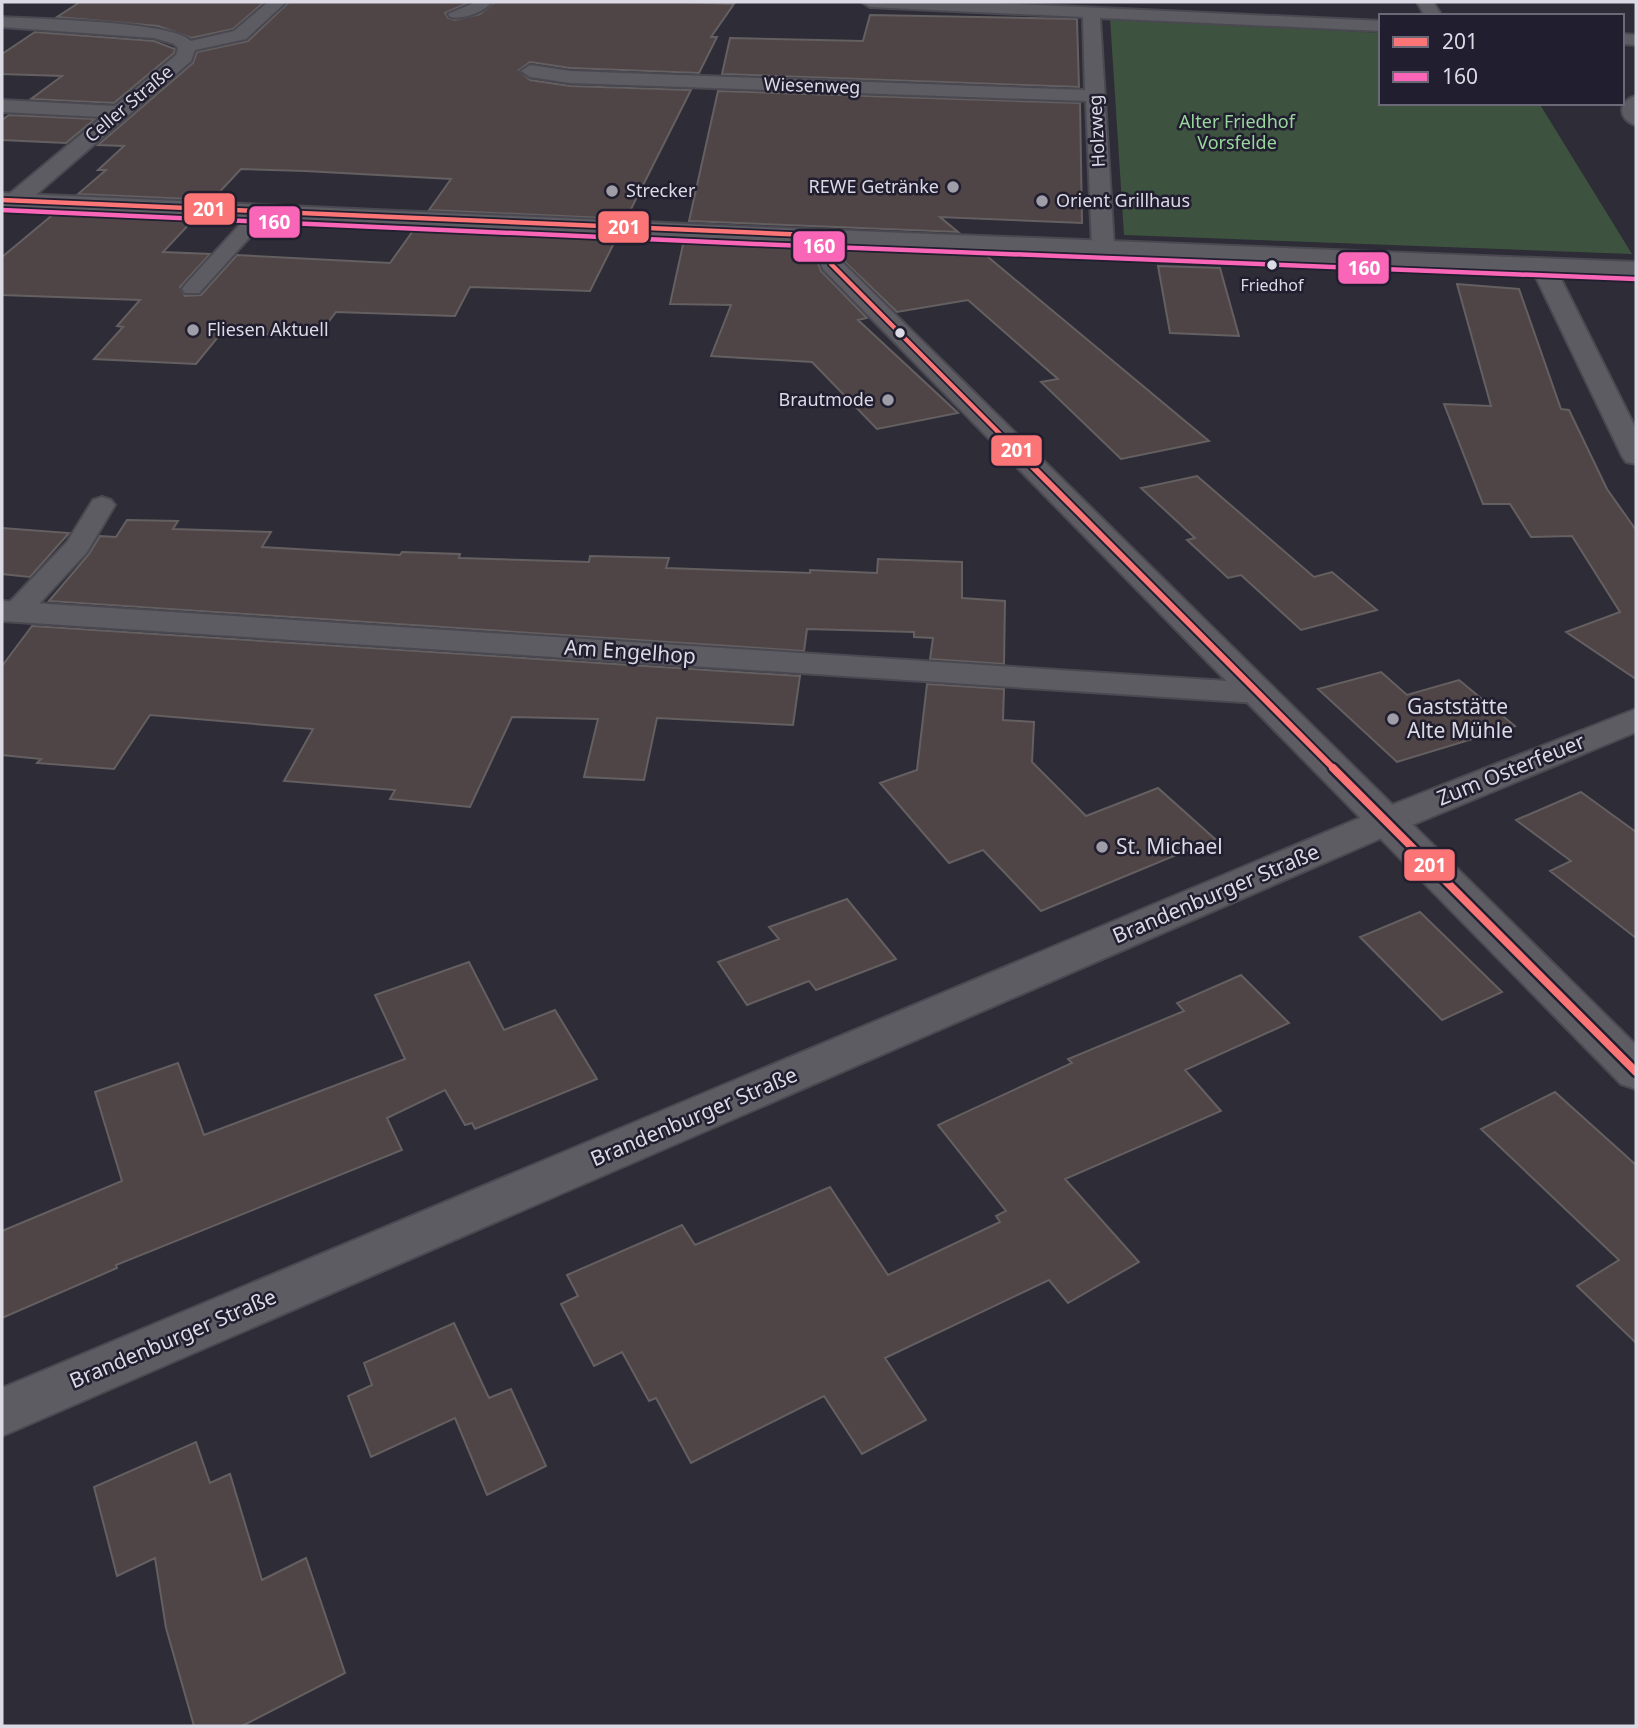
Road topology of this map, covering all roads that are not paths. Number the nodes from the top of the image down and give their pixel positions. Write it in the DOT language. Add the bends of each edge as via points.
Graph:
graph roads {
  1 [pos="278,2"];
  2 [pos="485,2"];
  3 [pos="870,2"];
  4 [pos="882,2"];
  5 [pos="455,14"];
  6 [pos="1091,14"];
  7 [pos="2,22"];
  8 [pos="1379,26"];
  9 [pos="187,47"];
  10 [pos="530,71"];
  11 [pos="1095,96"];
  12 [pos="1636,102"];
  13 [pos="2,106"];
  14 [pos="119,112"];
  15 [pos="1636,119"];
  16 [pos="9,200"];
  17 [pos="261,213"];
  18 [pos="831,236"];
  19 [pos="1103,247"];
  20 [pos="1543,267"];
  21 [pos="1636,269"];
  22 [pos="192,289"];
  23 [pos="1636,456"];
  24 [pos="102,505"];
  25 [pos="9,612"];
  26 [pos="1258,694"];
  27 [pos="1636,720"];
  28 [pos="1387,821"];
  29 [pos="1636,1072"];
  30 [pos="2,1412"];
  1 -- 9 [label="street" via="240,35"];
  2 -- 5 [label="lane"];
  3 -- 4 [label="street"];
  4 -- 6 [label="street"];
  6 -- 8 [label="street"];
  6 -- 11 [label="street, Holzweg"];
  7 -- 9 [label="street, Celler Straße" via="155,33 180,40"];
  9 -- 14 [label="street, Celler Straße" via="185,57"];
  10 -- 11 [label="street, Wiesenweg" via="570,77"];
  11 -- 19 [label="street, Holzweg"];
  12 -- 15 [label="street" via="1632,117"];
  13 -- 14 [label="street"];
  14 -- 16 [label="street, Celler Straße"];
  16 -- 17 [label="street"];
  17 -- 18 [label="street"];
  17 -- 22 [label="lane"];
  18 -- 19 [label="street"];
  18 -- 26 [label="street" via="827,249 831,264"];
  19 -- 20 [label="street"];
  20 -- 21 [label="street"];
  20 -- 23 [label="street"];
  24 -- 25 [label="lane" via="78,546"];
  25 -- 26 [label="street, Am Engelhop"];
  26 -- 28 [label="street"];
  27 -- 28 [label="street, Zum Osterfeuer"];
  28 -- 29 [label="street"];
  28 -- 30 [label="street, Brandenburger Straße"];
}
